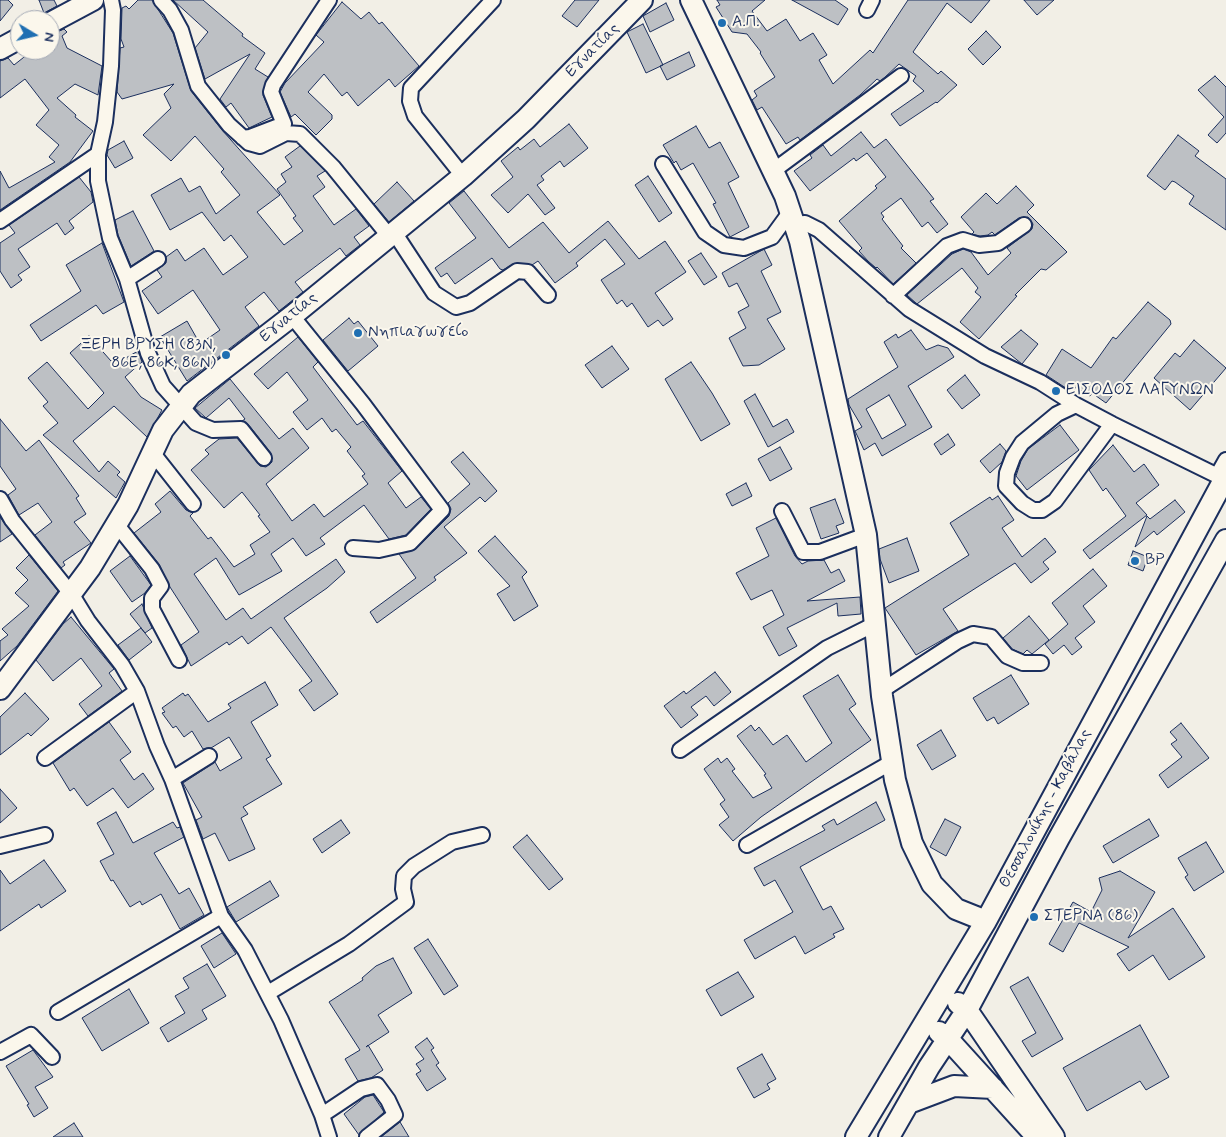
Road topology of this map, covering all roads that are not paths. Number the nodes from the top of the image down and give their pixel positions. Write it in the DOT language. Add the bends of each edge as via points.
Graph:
graph roads {
  1 [pos="93,0"];
  2 [pos="111,0"];
  3 [pos="161,0"];
  4 [pos="329,0"];
  5 [pos="493,0"];
  6 [pos="642,0"];
  7 [pos="691,0"];
  8 [pos="60,18"];
  9 [pos="901,76"];
  10 [pos="285,129"];
  11 [pos="98,154"];
  12 [pos="663,164"];
  13 [pos="773,171"];
  14 [pos="463,176"];
  15 [pos="793,218"];
  16 [pos="0,221"];
  17 [pos="1024,225"];
  18 [pos="391,234"];
  19 [pos="158,259"];
  20 [pos="127,279"];
  21 [pos="548,295"];
  22 [pos="893,296"];
  23 [pos="292,316"];
  24 [pos="182,404"];
  25 [pos="1076,405"];
  26 [pos="1112,424"];
  27 [pos="152,452"];
  28 [pos="264,458"];
  29 [pos="1224,474"];
  30 [pos="0,499"];
  31 [pos="193,504"];
  32 [pos="782,511"];
  33 [pos="117,525"];
  34 [pos="866,535"];
  35 [pos="1226,540"];
  36 [pos="352,548"];
  37 [pos="72,595"];
  38 [pos="875,624"];
  39 [pos="179,660"];
  40 [pos="1041,663"];
  41 [pos="0,688"];
  42 [pos="137,691"];
  43 [pos="881,691"];
  44 [pos="680,750"];
  45 [pos="209,756"];
  46 [pos="45,758"];
  47 [pos="892,762"];
  48 [pos="172,780"];
  49 [pos="45,835"];
  50 [pos="482,835"];
  51 [pos="747,845"];
  52 [pos="0,846"];
  53 [pos="221,916"];
  54 [pos="986,921"];
  55 [pos="268,993"];
  56 [pos="943,993"];
  57 [pos="967,1010"];
  58 [pos="58,1012"];
  59 [pos="926,1022"];
  60 [pos="948,1039"];
  61 [pos="0,1052"];
  62 [pos="52,1057"];
  63 [pos="993,1088"];
  64 [pos="909,1103"];
  65 [pos="322,1115"];
  66 [pos="329,1137"];
  67 [pos="367,1137"];
  68 [pos="856,1137"];
  69 [pos="889,1137"];
  70 [pos="1037,1137"];
  71 [pos="1054,1137"];
  1 -- 8 [label="street"];
  2 -- 11 [label="street" via="111,66"];
  3 -- 10 [label="street" via="180,30 198,86 243,138 260,146"];
  4 -- 10 [label="street" via="271,92"];
  5 -- 14 [label="street" via="410,88 415,116"];
  6 -- 14 [label="street, Εγνατίας" via="526,119"];
  7 -- 13 [label="street"];
  9 -- 13 [label="street"];
  10 -- 18 [label="street" via="309,141"];
  11 -- 16 [label="street"];
  11 -- 20 [label="street" via="98,181 104,218"];
  12 -- 15 [label="street" via="705,232 724,245 744,248 772,237"];
  13 -- 15 [label="street"];
  14 -- 18 [label="street, Εγνατίας"];
  15 -- 22 [label="street" via="819,230"];
  15 -- 34 [label="street"];
  17 -- 22 [label="street" via="998,243 979,245 963,240 947,246"];
  18 -- 21 [label="street" via="434,293 456,307 470,303 518,271 528,272"];
  18 -- 23 [label="street, Εγνατίας"];
  19 -- 20 [label="street"];
  20 -- 24 [label="street" via="153,367 163,386"];
  22 -- 25 [label="street" via="922,318 977,351 1040,382"];
  23 -- 24 [label="street, Εγνατίας" via="212,376"];
  23 -- 36 [label="street" via="442,510 410,543 379,550"];
  24 -- 27 [label="street, Εγνατίας"];
  24 -- 28 [label="street" via="196,423 213,430 241,429"];
  25 -- 26 [label="street"];
  25 -- 26 [label="street" via="1057,414 1022,443 1013,457 1006,486 1033,510 1042,510 1055,501"];
  26 -- 29 [label="street"];
  27 -- 31 [label="street"];
  27 -- 33 [label="street, Εγνατίας"];
  29 -- 54 [label="street, Θεσσαλονίκης - Καβάλας"];
  30 -- 37 [label="street" via="12,520"];
  32 -- 34 [label="street" via="803,552 812,554"];
  33 -- 37 [label="street, Εγνατίας"];
  33 -- 39 [label="street" via="152,569 161,586 152,598 152,609"];
  34 -- 38 [label="street"];
  35 -- 57 [label="street, Θεσσαλονίκης - Καβάλας"];
  37 -- 41 [label="street, Εγνατίας"];
  37 -- 42 [label="street"];
  38 -- 43 [label="street"];
  38 -- 44 [label="street" via="826,648"];
  40 -- 43 [label="street" via="1023,662 1007,656 991,637 973,634"];
  42 -- 46 [label="street"];
  42 -- 48 [label="street"];
  43 -- 47 [label="street"];
  45 -- 48 [label="street"];
  47 -- 51 [label="street"];
  47 -- 54 [label="street" via="912,843 932,884 956,909"];
  48 -- 53 [label="street"];
  49 -- 52 [label="street"];
  50 -- 55 [label="street" via="452,842 414,866 404,876 406,902 349,944"];
  53 -- 55 [label="street" via="245,950"];
  53 -- 58 [label="street"];
  54 -- 56 [label="street, Θεσσαλονίκης - Καβάλας"];
  55 -- 65 [label="street"];
  56 -- 57 [label="street"];
  56 -- 59 [label="street, Θεσσαλονίκης - Καβάλας"];
  57 -- 60 [label="street, Θεσσαλονίκης - Καβάλας"];
  57 -- 71 [label="street"];
  59 -- 60 [label="street"];
  59 -- 68 [label="street, Θεσσαλονίκης - Καβάλας"];
  60 -- 63 [label="street"];
  60 -- 64 [label="street, Θεσσαλονίκης - Καβάλας"];
  61 -- 62 [label="street" via="31,1035"];
  63 -- 64 [label="street" via="954,1086"];
  63 -- 70 [label="street"];
  64 -- 69 [label="street, Θεσσαλονίκης - Καβάλας"];
  65 -- 66 [label="street"];
  65 -- 67 [label="street" via="361,1089 377,1085 395,1115"];
}
